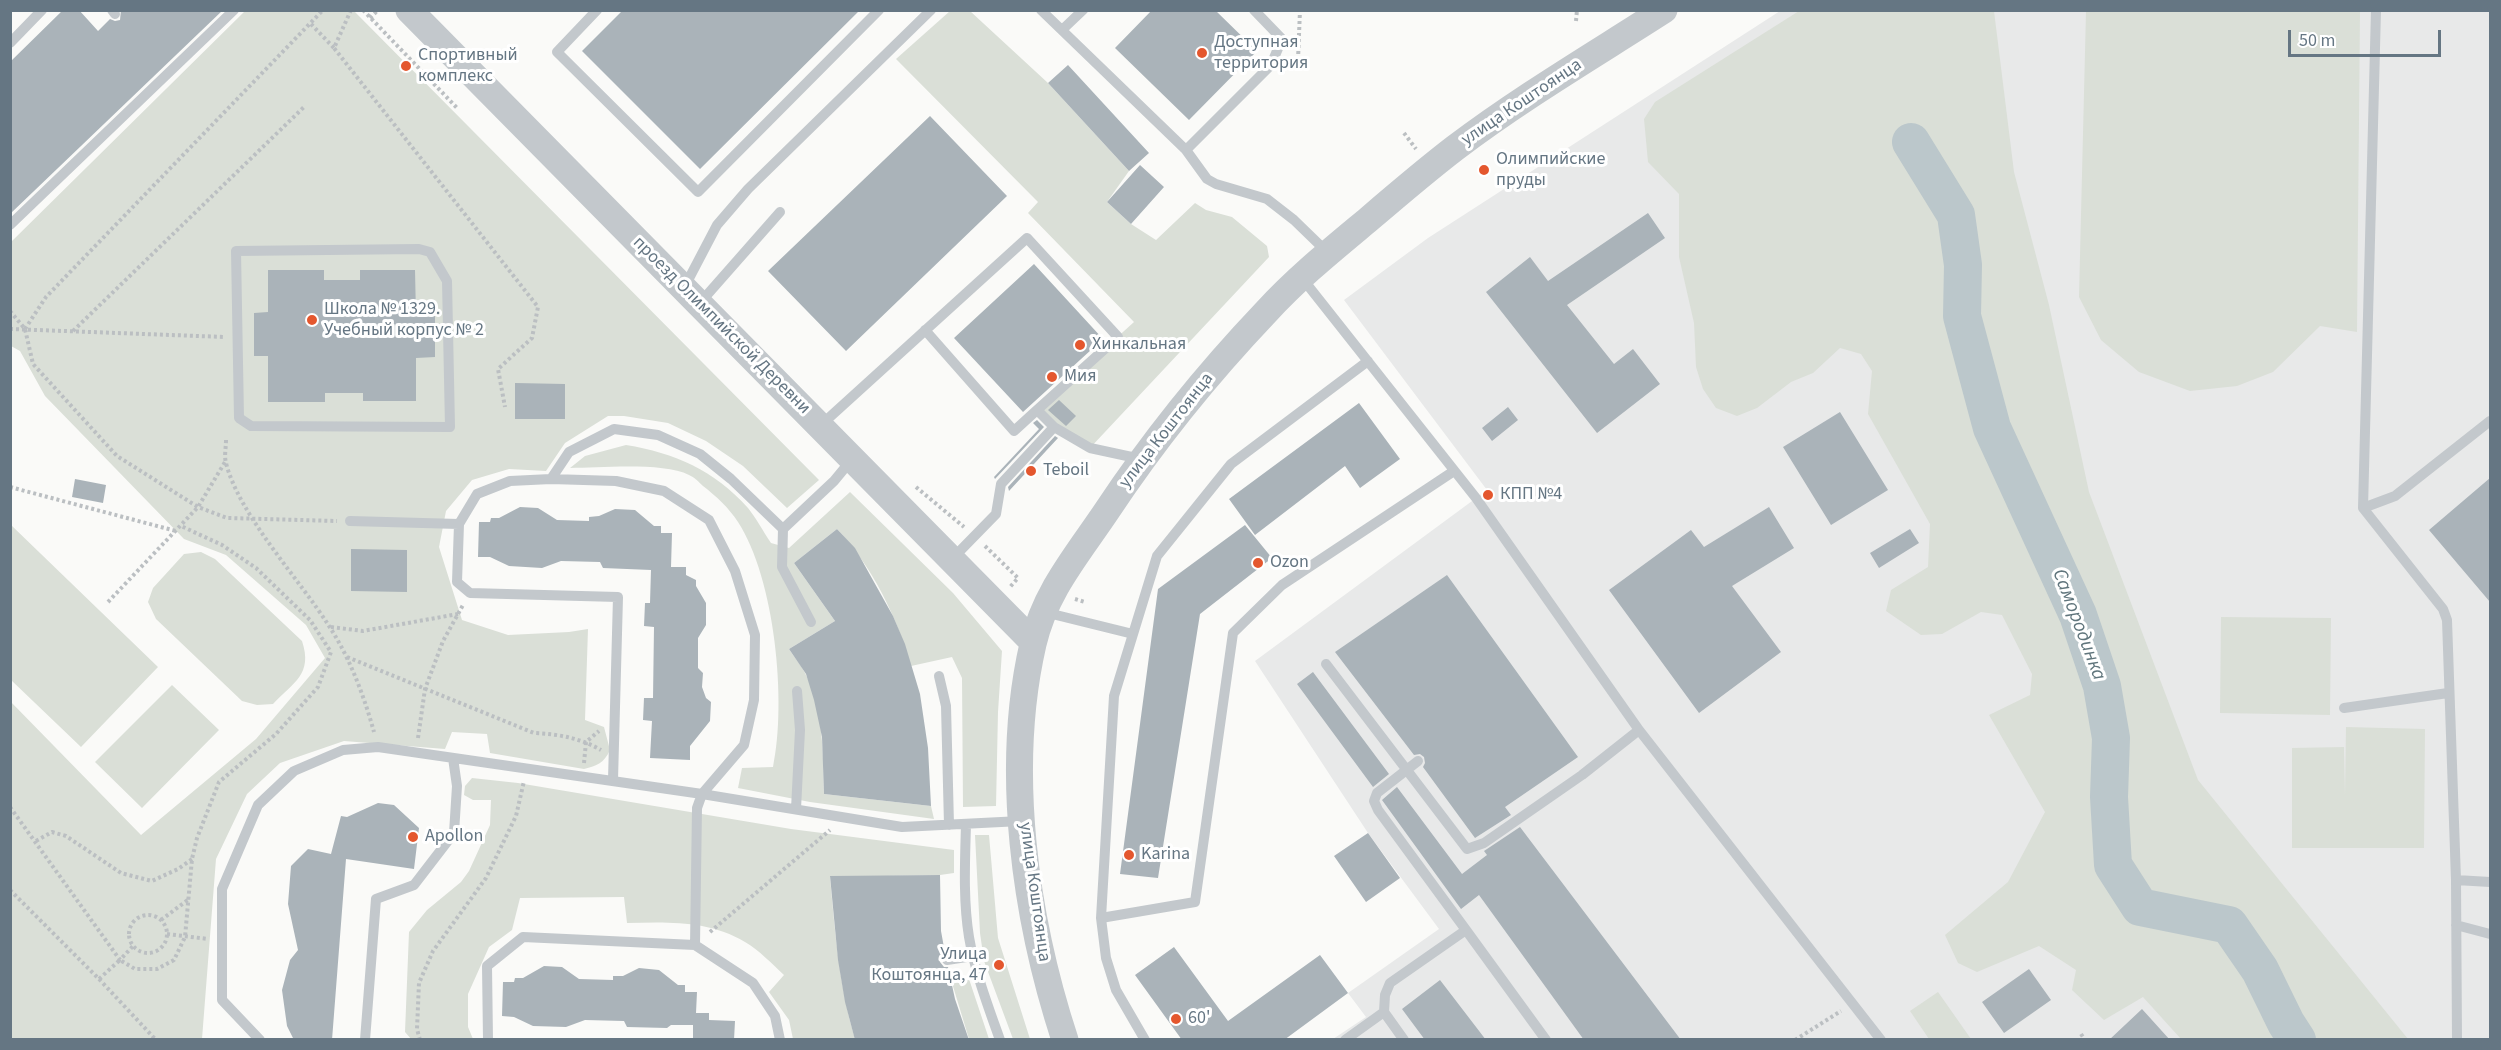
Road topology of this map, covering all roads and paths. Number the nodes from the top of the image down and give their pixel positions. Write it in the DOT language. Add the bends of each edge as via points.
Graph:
graph roads {
  1 [pos="42,10"];
  2 [pos="234,10"];
  3 [pos="323,10"];
  4 [pos="351,10"];
  5 [pos="363,10"];
  6 [pos="378,10"];
  7 [pos="409,10"];
  8 [pos="597,10"];
  9 [pos="879,10"];
  10 [pos="931,10"];
  11 [pos="1041,10"];
  12 [pos="1083,10"];
  13 [pos="1254,10"];
  14 [pos="1300,10"];
  15 [pos="1577,10"];
  16 [pos="1664,10"];
  17 [pos="2376,10"];
  18 [pos="370,18"];
  19 [pos="1576,21"];
  20 [pos="311,24"];
  21 [pos="1063,29"];
  22 [pos="10,43"];
  23 [pos="334,48"];
  24 [pos="1298,60"];
  25 [pos="304,107"];
  26 [pos="458,109"];
  27 [pos="1404,133"];
  28 [pos="1416,148"];
  29 [pos="1186,150"];
  30 [pos="780,212"];
  31 [pos="10,225"];
  32 [pos="1328,253"];
  33 [pos="1302,278"];
  34 [pos="692,296"];
  35 [pos="10,311"];
  36 [pos="10,329"];
  37 [pos="25,329"];
  38 [pos="925,330"];
  39 [pos="73,332"];
  40 [pos="237,338"];
  41 [pos="1368,361"];
  42 [pos="506,407"];
  43 [pos="1037,410"];
  44 [pos="2490,421"];
  45 [pos="820,426"];
  46 [pos="1054,427"];
  47 [pos="226,440"];
  48 [pos="853,458"];
  49 [pos="1141,459"];
  50 [pos="226,461"];
  51 [pos="1454,471"];
  52 [pos="551,479"];
  53 [pos="10,487"];
  54 [pos="198,507"];
  55 [pos="2363,508"];
  56 [pos="254,519"];
  57 [pos="350,521"];
  58 [pos="459,524"];
  59 [pos="181,526"];
  60 [pos="783,529"];
  61 [pos="176,531"];
  62 [pos="953,558"];
  63 [pos="470,593"];
  64 [pos="108,602"];
  65 [pos="1044,612"];
  66 [pos="458,614"];
  67 [pos="811,622"];
  68 [pos="330,627"];
  69 [pos="1133,634"];
  70 [pos="1033,642"];
  71 [pos="347,657"];
  72 [pos="1326,664"];
  73 [pos="939,676"];
  74 [pos="425,689"];
  75 [pos="797,691"];
  76 [pos="2448,693"];
  77 [pos="2344,708"];
  78 [pos="616,718"];
  79 [pos="1639,730"];
  80 [pos="586,742"];
  81 [pos="378,747"];
  82 [pos="416,754"];
  83 [pos="615,757"];
  84 [pos="453,758"];
  85 [pos="1418,761"];
  86 [pos="527,768"];
  87 [pos="583,776"];
  88 [pos="614,780"];
  89 [pos="702,794"];
  90 [pos="10,807"];
  91 [pos="796,809"];
  92 [pos="844,818"];
  93 [pos="1023,821"];
  94 [pos="966,824"];
  95 [pos="949,825"];
  96 [pos="36,841"];
  97 [pos="192,859"];
  98 [pos="2457,880"];
  99 [pos="2490,882"];
  100 [pos="10,890"];
  101 [pos="189,899"];
  102 [pos="1101,918"];
  103 [pos="161,920"];
  104 [pos="2456,925"];
  105 [pos="1466,930"];
  106 [pos="168,934"];
  107 [pos="2490,934"];
  108 [pos="185,937"];
  109 [pos="222,941"];
  110 [pos="695,945"];
  111 [pos="133,946"];
  112 [pos="973,956"];
  113 [pos="120,960"];
  114 [pos="947,960"];
  115 [pos="99,979"];
  116 [pos="1854,1003"];
  117 [pos="1384,1012"];
  118 [pos="2081,1034"];
  119 [pos="156,1040"];
  120 [pos="260,1040"];
  121 [pos="365,1040"];
  122 [pos="420,1040"];
  123 [pos="488,1040"];
  124 [pos="780,1040"];
  125 [pos="1000,1040"];
  126 [pos="1065,1040"];
  127 [pos="1145,1040"];
  128 [pos="1345,1040"];
  129 [pos="1404,1040"];
  130 [pos="1546,1040"];
  131 [pos="1795,1040"];
  132 [pos="1881,1040"];
  133 [pos="2085,1040"];
  134 [pos="2457,1040"];
  1 -- 22 [label="lane"];
  2 -- 31 [label="lane"];
  3 -- 20 [label="path"];
  4 -- 23 [label="path"];
  5 -- 18 [label="path"];
  6 -- 18 [label="path"];
  7 -- 34 [label="street, проезд Олимпийской Деревни"];
  8 -- 9 [label="lane" via="557,52 698,192"];
  10 -- 34 [label="lane" via="748,189 717,225"];
  11 -- 21 [label="lane"];
  12 -- 21 [label="lane"];
  13 -- 29 [label="lane" via="1282,39 1271,65"];
  14 -- 24 [label="path"];
  15 -- 19 [label="path"];
  16 -- 32 [label="street, улица Коштоянца" via="1472,135"];
  17 -- 55 [label="lane"];
  18 -- 26 [label="path"];
  20 -- 23 [label="path"];
  20 -- 37 [label="path" via="46,297"];
  21 -- 29 [label="lane"];
  23 -- 42 [label="path" via="538,307 532,338 498,369"];
  25 -- 39 [label="path"];
  27 -- 28 [label="path"];
  29 -- 32 [label="lane" via="1208,179 1268,199"];
  30 -- 34 [label="lane"];
  32 -- 33 [label="street, улица Коштоянца"];
  33 -- 41 [label="lane"];
  33 -- 49 [label="street, улица Коштоянца" via="1267,310"];
  34 -- 45 [label="street, проезд Олимпийской Деревни"];
  35 -- 37 [label="path"];
  36 -- 37 [label="path"];
  37 -- 39 [label="path"];
  37 -- 54 [label="path" via="33,363 117,456"];
  38 -- 43 [label="lane" via="1014,431"];
  38 -- 43 [label="lane" via="1027,238 1118,337"];
  38 -- 45 [label="lane"];
  39 -- 40 [label="path"];
  40 -- 40 [label="lane" via="236,251 430,252 447,281 450,427 251,426 239,418"];
  41 -- 51 [label="lane"];
  41 -- 69 [label="lane" via="1231,464 1157,556"];
  43 -- 46 [label="lane"];
  44 -- 55 [label="lane" via="2395,496"];
  45 -- 48 [label="street, проезд Олимпийской Деревни"];
  46 -- 49 [label="lane" via="1090,448"];
  46 -- 62 [label="lane" via="1001,484 996,514"];
  47 -- 50 [label="path"];
  48 -- 60 [label="lane"];
  48 -- 62 [label="street, проезд Олимпийской Деревни"];
  49 -- 65 [label="street, улица Коштоянца" via="1052,590"];
  50 -- 54 [label="path"];
  50 -- 56 [label="path"];
  51 -- 79 [label="lane"];
  51 -- 102 [label="lane" via="1282,585 1233,633 1195,902"];
  52 -- 58 [label="lane" via="510,481 477,494"];
  52 -- 60 [label="lane" via="569,452 614,429 658,435 700,454"];
  52 -- 89 [label="lane" via="616,481 664,491 708,520 735,571 755,635 754,700 744,745"];
  53 -- 61 [label="path"];
  54 -- 56 [label="path" via="227,518"];
  54 -- 59 [label="path"];
  55 -- 76 [label="lane" via="2443,609 2447,620"];
  56 -- 57 [label="path"];
  56 -- 68 [label="path"];
  57 -- 58 [label="lane"];
  58 -- 63 [label="lane" via="457,582"];
  59 -- 61 [label="path"];
  59 -- 97 [label="path" via="222,545 256,568 310,620 331,652 318,687 276,734 219,782"];
  60 -- 67 [label="lane" via="782,567"];
  61 -- 64 [label="path"];
  62 -- 70 [label="street, проезд Олимпийской Деревни"];
  63 -- 66 [label="path"];
  63 -- 78 [label="lane" via="618,597"];
  65 -- 69 [label="lane"];
  65 -- 70 [label="street, улица Коштоянца"];
  66 -- 68 [label="path" via="363,631"];
  66 -- 74 [label="path"];
  68 -- 71 [label="path"];
  69 -- 102 [label="lane" via="1114,696"];
  70 -- 93 [label="street, улица Коштоянца" via="1021,750"];
  71 -- 74 [label="path"];
  71 -- 81 [label="path"];
  72 -- 79 [label="lane" via="1467,849 1484,843 1574,781"];
  73 -- 95 [label="lane" via="946,706"];
  74 -- 80 [label="path" via="534,733"];
  74 -- 82 [label="path"];
  75 -- 91 [label="lane" via="800,730"];
  76 -- 77 [label="lane"];
  76 -- 98 [label="lane"];
  78 -- 80 [label="path"];
  78 -- 83 [label="lane"];
  79 -- 116 [label="lane"];
  80 -- 83 [label="path"];
  80 -- 87 [label="path"];
  81 -- 82 [label="lane"];
  81 -- 109 [label="lane" via="343,750 294,771 258,805 222,889"];
  82 -- 84 [label="lane"];
  83 -- 88 [label="lane"];
  84 -- 86 [label="lane"];
  84 -- 121 [label="lane" via="457,786 454,833 414,885 376,899"];
  85 -- 105 [label="lane" via="1377,793 1374,801"];
  86 -- 87 [label="lane"];
  86 -- 122 [label="path" via="516,816 486,878 433,951 420,983"];
  87 -- 88 [label="lane"];
  88 -- 89 [label="lane"];
  89 -- 91 [label="lane"];
  89 -- 110 [label="lane" via="697,808"];
  90 -- 96 [label="path"];
  91 -- 92 [label="lane"];
  92 -- 95 [label="lane" via="902,827"];
  92 -- 110 [label="path"];
  93 -- 94 [label="lane"];
  93 -- 126 [label="street, улица Коштоянца" via="1037,940"];
  94 -- 95 [label="lane"];
  94 -- 112 [label="lane" via="968,934"];
  96 -- 97 [label="path" via="52,832 66,836 121,873 152,881"];
  96 -- 113 [label="path"];
  97 -- 101 [label="path"];
  98 -- 99 [label="lane"];
  98 -- 104 [label="lane"];
  100 -- 115 [label="path"];
  101 -- 103 [label="path"];
  101 -- 108 [label="path"];
  102 -- 127 [label="lane" via="1106,958 1116,990"];
  103 -- 106 [label="path"];
  103 -- 111 [label="path" via="143,915 135,920 129,927"];
  104 -- 107 [label="lane"];
  104 -- 134 [label="lane"];
  105 -- 117 [label="lane" via="1390,983"];
  105 -- 130 [label="lane"];
  106 -- 108 [label="path"];
  106 -- 111 [label="path" via="158,950 140,952"];
  108 -- 109 [label="path"];
  108 -- 113 [label="path" via="174,960 157,969 135,969"];
  109 -- 120 [label="lane" via="222,1000"];
  110 -- 123 [label="lane" via="523,937 487,966"];
  110 -- 124 [label="lane" via="753,983 775,1016"];
  111 -- 113 [label="path"];
  112 -- 114 [label="lane"];
  112 -- 125 [label="lane"];
  113 -- 115 [label="path"];
  115 -- 119 [label="path"];
  116 -- 131 [label="path"];
  116 -- 132 [label="lane"];
  117 -- 128 [label="lane"];
  117 -- 129 [label="lane"];
  118 -- 133 [label="path"];
}
